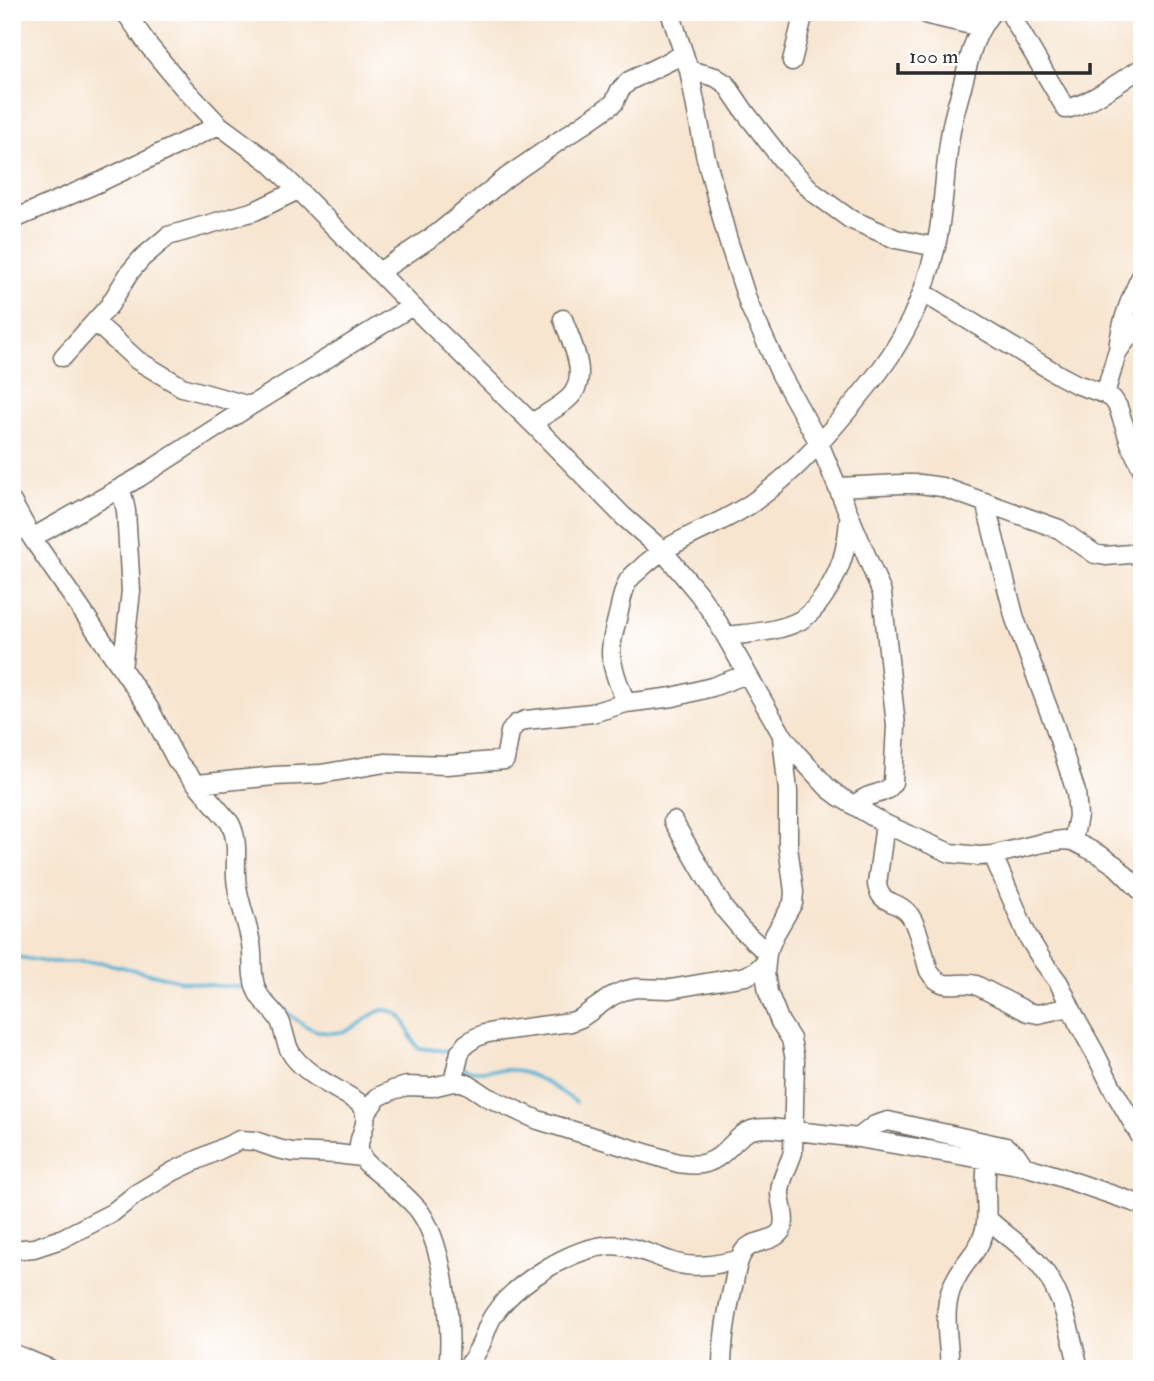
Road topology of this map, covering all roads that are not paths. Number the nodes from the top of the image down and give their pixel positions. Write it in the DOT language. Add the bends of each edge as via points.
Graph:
graph roads {
  1 [pos="125,12"];
  2 [pos="670,12"];
  3 [pos="804,12"];
  4 [pos="925,12"];
  5 [pos="992,12"];
  6 [pos="1009,12"];
  7 [pos="981,27"];
  8 [pos="792,61"];
  9 [pos="686,62"];
  10 [pos="1142,68"];
  11 [pos="219,125"];
  12 [pos="299,190"];
  13 [pos="12,220"];
  14 [pos="936,247"];
  15 [pos="379,272"];
  16 [pos="1142,274"];
  17 [pos="922,292"];
  18 [pos="412,306"];
  19 [pos="563,319"];
  20 [pos="1142,320"];
  21 [pos="95,322"];
  22 [pos="1117,353"];
  23 [pos="63,357"];
  24 [pos="1105,394"];
  25 [pos="250,405"];
  26 [pos="532,423"];
  27 [pos="819,443"];
  28 [pos="1142,469"];
  29 [pos="838,487"];
  30 [pos="121,488"];
  31 [pos="12,502"];
  32 [pos="985,502"];
  33 [pos="850,515"];
  34 [pos="32,538"];
  35 [pos="662,550"];
  36 [pos="1142,554"];
  37 [pos="727,636"];
  38 [pos="122,668"];
  39 [pos="747,674"];
  40 [pos="626,703"];
  41 [pos="781,733"];
  42 [pos="198,784"];
  43 [pos="854,805"];
  44 [pos="673,821"];
  45 [pos="886,824"];
  46 [pos="1073,841"];
  47 [pos="993,855"];
  48 [pos="1142,892"];
  49 [pos="766,957"];
  50 [pos="1070,1007"];
  51 [pos="453,1082"];
  52 [pos="366,1113"];
  53 [pos="793,1130"];
  54 [pos="858,1138"];
  55 [pos="1142,1139"];
  56 [pos="361,1157"];
  57 [pos="987,1159"];
  58 [pos="1024,1166"];
  59 [pos="1142,1205"];
  60 [pos="987,1218"];
  61 [pos="12,1250"];
  62 [pos="739,1260"];
  63 [pos="12,1353"];
  64 [pos="50,1369"];
  65 [pos="449,1369"];
  66 [pos="466,1369"];
  67 [pos="722,1369"];
  68 [pos="950,1369"];
  69 [pos="1079,1369"];
  1 -- 11 [label="street" via="182,86"];
  2 -- 9 [label="street"];
  3 -- 8 [label="street"];
  4 -- 7 [label="street"];
  5 -- 7 [label="street"];
  6 -- 10 [label="street" via="1066,109"];
  7 -- 14 [label="street" via="952,126"];
  9 -- 14 [label="street" via="726,85 783,161 823,200 850,219 896,239"];
  9 -- 15 [label="street" via="629,81 614,103"];
  9 -- 27 [label="street" via="708,166 749,305"];
  11 -- 12 [label="street"];
  11 -- 13 [label="street"];
  12 -- 15 [label="street"];
  12 -- 21 [label="street" via="255,211 168,236 130,272"];
  14 -- 17 [label="street"];
  15 -- 18 [label="street"];
  16 -- 22 [label="street" via="1125,311"];
  17 -- 24 [label="street" via="1059,375"];
  17 -- 27 [label="street" via="894,352"];
  18 -- 25 [label="street"];
  18 -- 26 [label="street"];
  19 -- 26 [label="street" via="577,356 577,385 570,397"];
  20 -- 22 [label="street"];
  21 -- 23 [label="street"];
  21 -- 25 [label="street" via="137,360 182,387"];
  22 -- 24 [label="street"];
  24 -- 28 [label="street" via="1118,407"];
  25 -- 30 [label="street"];
  26 -- 35 [label="street"];
  27 -- 29 [label="street"];
  27 -- 35 [label="street" via="778,484 750,504"];
  29 -- 32 [label="street" via="920,484"];
  29 -- 33 [label="street"];
  30 -- 34 [label="street"];
  30 -- 38 [label="street" via="131,591"];
  31 -- 34 [label="street"];
  32 -- 36 [label="street" via="1059,529 1095,554"];
  32 -- 46 [label="street" via="1015,619 1076,792"];
  33 -- 37 [label="street" via="842,565 811,612 789,625"];
  33 -- 43 [label="street" via="882,593 896,726 892,786"];
  34 -- 38 [label="street"];
  35 -- 37 [label="street"];
  35 -- 40 [label="street" via="629,580 617,617 611,653"];
  37 -- 39 [label="street"];
  38 -- 42 [label="street" via="177,761"];
  39 -- 40 [label="street" via="691,693"];
  39 -- 41 [label="street"];
  40 -- 42 [label="street" via="516,724 505,760 447,765 385,763 321,774"];
  41 -- 43 [label="street" via="828,788"];
  41 -- 49 [label="street" via="794,892"];
  42 -- 52 [label="street" via="236,835 235,878 259,997 280,1022 293,1057 358,1102"];
  43 -- 45 [label="street"];
  44 -- 49 [label="street" via="725,910"];
  45 -- 47 [label="street" via="950,853"];
  45 -- 50 [label="street" via="878,890 882,898 911,917 933,978 945,985 976,985 1028,1012"];
  46 -- 47 [label="street"];
  46 -- 48 [label="street" via="1116,866"];
  47 -- 50 [label="street" via="1027,935"];
  49 -- 51 [label="street" via="746,976 670,989 635,988 612,996 571,1022 484,1034 460,1052"];
  49 -- 53 [label="street" via="768,992 795,1060"];
  50 -- 55 [label="street"];
  51 -- 52 [label="street" via="393,1090 378,1097"];
  51 -- 53 [label="street" via="469,1085 538,1120 692,1165 719,1157 746,1132"];
  52 -- 56 [label="street"];
  53 -- 54 [label="street"];
  53 -- 62 [label="street" via="793,1152 780,1190 781,1231 752,1244"];
  54 -- 57 [label="street"];
  54 -- 58 [label="street" via="888,1121 1006,1147"];
  56 -- 61 [label="street" via="292,1153 255,1140 240,1140 174,1171 112,1213 61,1239"];
  56 -- 65 [label="street" via="400,1190 429,1228 438,1252 449,1317"];
  57 -- 58 [label="street"];
  57 -- 60 [label="street"];
  58 -- 59 [label="street"];
  60 -- 68 [label="street" via="981,1242 948,1296"];
  60 -- 69 [label="street" via="1031,1255 1052,1281 1065,1309"];
  62 -- 66 [label="street" via="677,1264 620,1245 578,1253 533,1278 500,1306"];
  62 -- 67 [label="street" via="727,1310"];
  63 -- 64 [label="street"];
}
